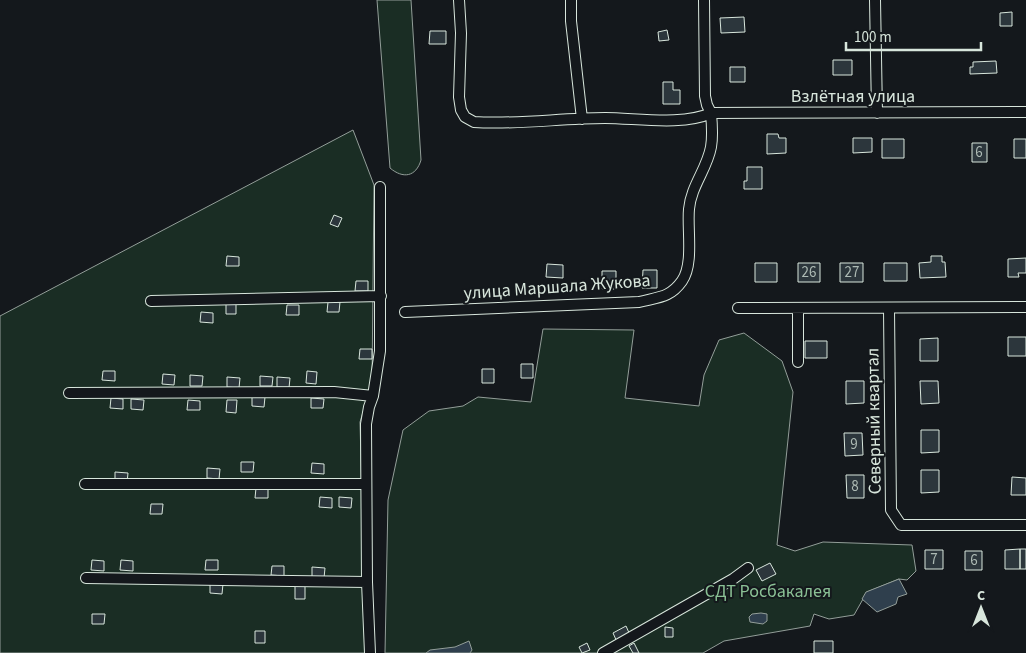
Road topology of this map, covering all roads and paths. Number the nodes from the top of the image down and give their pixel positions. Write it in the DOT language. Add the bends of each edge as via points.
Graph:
graph roads {
  1 [pos="459,0"];
  2 [pos="571,0"];
  3 [pos="704,0"];
  4 [pos="875,0"];
  5 [pos="1026,112"];
  6 [pos="711,113"];
  7 [pos="877,113"];
  8 [pos="582,119"];
  9 [pos="380,187"];
  10 [pos="381,296"];
  11 [pos="150,301"];
  12 [pos="1026,307"];
  13 [pos="738,308"];
  14 [pos="798,308"];
  15 [pos="889,308"];
  16 [pos="405,312"];
  17 [pos="798,362"];
  18 [pos="69,394"];
  19 [pos="373,396"];
  20 [pos="85,484"];
  21 [pos="366,484"];
  22 [pos="1026,524"];
  23 [pos="748,568"];
  24 [pos="86,578"];
  25 [pos="367,582"];
  26 [pos="370,653"];
  27 [pos="603,653"];
  1 -- 8 [label="street, Взлётная улица" via="458,97 465,117 486,123"];
  2 -- 8 [label="street" via="570,21"];
  3 -- 6 [label="street" via="705,83"];
  4 -- 7 [label="street"];
  5 -- 7 [label="street, Взлётная улица"];
  6 -- 7 [label="street, Взлётная улица"];
  6 -- 8 [label="street, Взлётная улица" via="678,120"];
  6 -- 16 [label="street, улица Маршала Жукова" via="711,149 689,208 688,263 683,279 670,294 639,302"];
  9 -- 10 [label="street"];
  10 -- 11 [label="street"];
  10 -- 19 [label="street" via="380,351"];
  12 -- 15 [label="street"];
  13 -- 14 [label="street"];
  14 -- 15 [label="street"];
  14 -- 17 [label="street"];
  15 -- 22 [label="street, Северный квартал" via="891,510 901,525"];
  18 -- 19 [label="street" via="334,392"];
  19 -- 21 [label="street" via="366,424"];
  20 -- 21 [label="street"];
  21 -- 25 [label="street"];
  23 -- 27 [label="street"];
  24 -- 25 [label="street"];
  25 -- 26 [label="street"];
}
